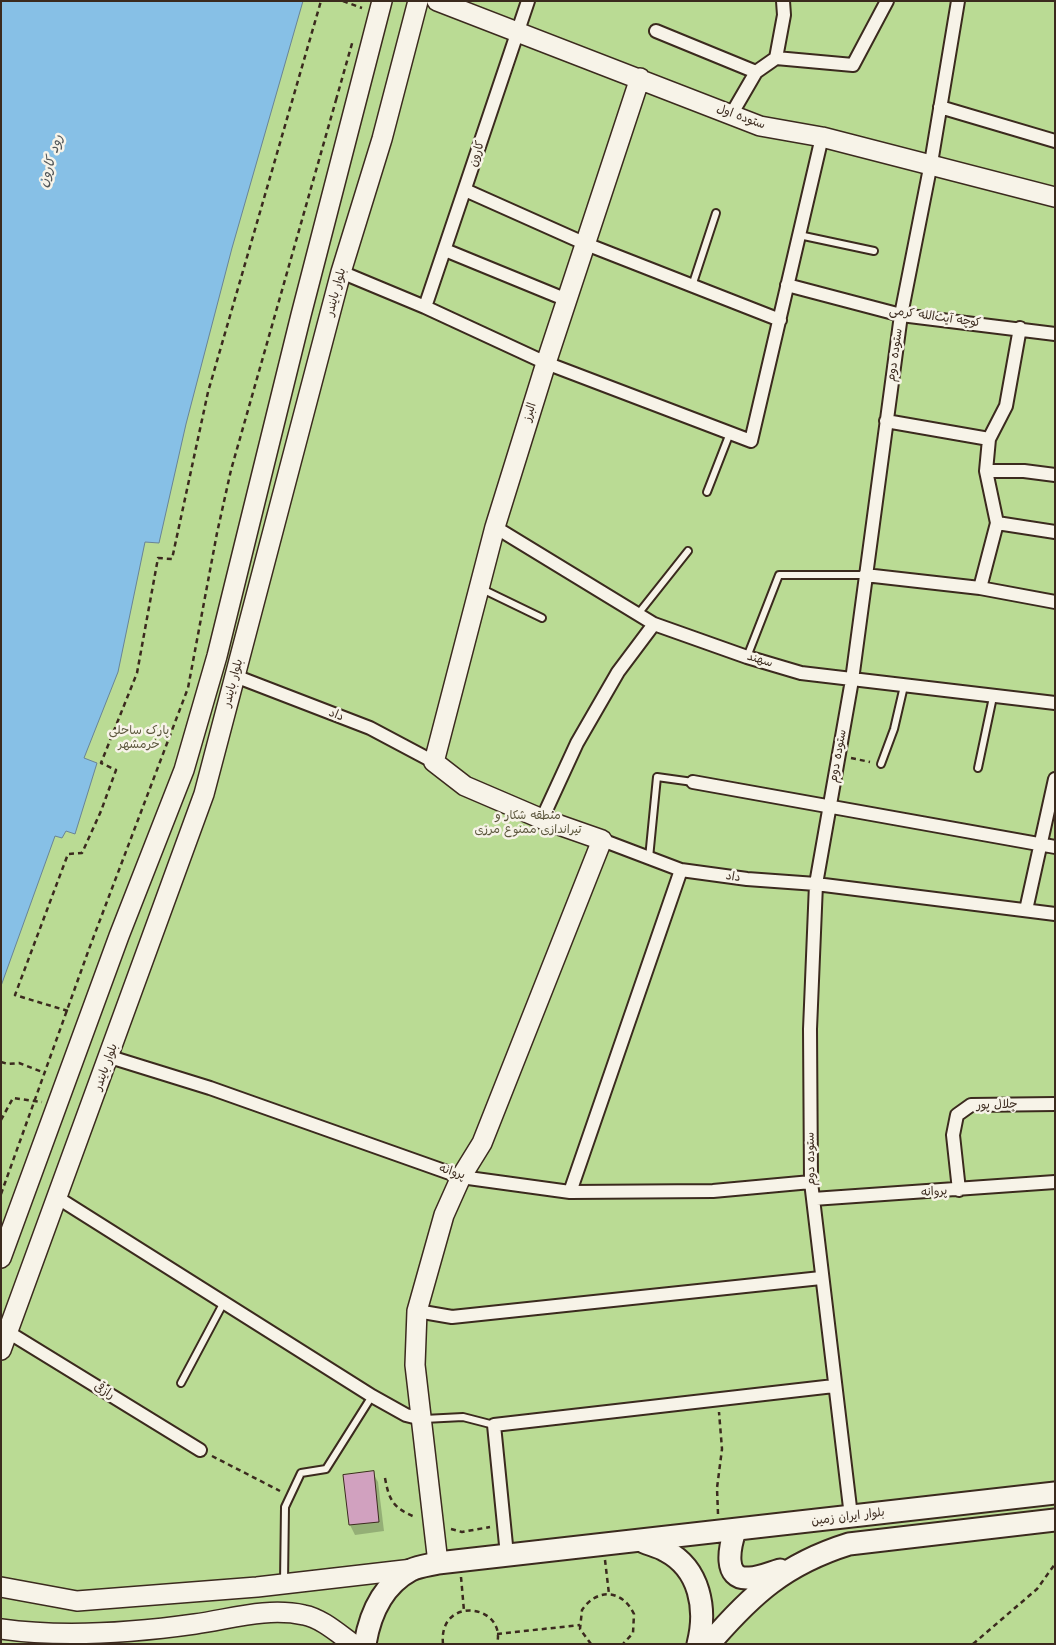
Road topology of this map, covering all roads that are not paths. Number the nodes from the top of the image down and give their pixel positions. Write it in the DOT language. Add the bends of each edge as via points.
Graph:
graph roads {
  1 [pos="382,1"];
  2 [pos="418,1"];
  3 [pos="438,1"];
  4 [pos="528,1"];
  5 [pos="782,1"];
  6 [pos="887,1"];
  7 [pos="958,1"];
  8 [pos="656,31"];
  9 [pos="517,33"];
  10 [pos="776,58"];
  11 [pos="756,72"];
  12 [pos="640,78"];
  13 [pos="940,107"];
  14 [pos="731,114"];
  15 [pos="822,137"];
  16 [pos="1055,141"];
  17 [pos="931,163"];
  18 [pos="465,190"];
  19 [pos="1055,197"];
  20 [pos="716,212"];
  21 [pos="799,235"];
  22 [pos="586,244"];
  23 [pos="445,250"];
  24 [pos="874,251"];
  25 [pos="341,272"];
  26 [pos="787,285"];
  27 [pos="692,286"];
  28 [pos="567,300"];
  29 [pos="426,306"];
  30 [pos="301,314"];
  31 [pos="901,315"];
  32 [pos="780,320"];
  33 [pos="328,322"];
  34 [pos="1020,328"];
  35 [pos="1055,334"];
  36 [pos="546,363"];
  37 [pos="886,421"];
  38 [pos="730,433"];
  39 [pos="989,439"];
  40 [pos="986,471"];
  41 [pos="1055,475"];
  42 [pos="707,492"];
  43 [pos="997,523"];
  44 [pos="495,527"];
  45 [pos="1055,532"];
  46 [pos="688,551"];
  47 [pos="866,575"];
  48 [pos="479,587"];
  49 [pos="980,588"];
  50 [pos="1055,602"];
  51 [pos="638,614"];
  52 [pos="542,618"];
  53 [pos="654,624"];
  54 [pos="747,657"];
  55 [pos="235,676"];
  56 [pos="852,680"];
  57 [pos="904,686"];
  58 [pos="993,697"];
  59 [pos="1055,703"];
  60 [pos="435,756"];
  61 [pos="880,764"];
  62 [pos="978,768"];
  63 [pos="1055,779"];
  64 [pos="693,782"];
  65 [pos="829,805"];
  66 [pos="542,819"];
  67 [pos="602,840"];
  68 [pos="1040,844"];
  69 [pos="1055,847"];
  70 [pos="649,858"];
  71 [pos="681,870"];
  72 [pos="816,884"];
  73 [pos="1026,910"];
  74 [pos="1055,914"];
  75 [pos="110,1057"];
  76 [pos="1055,1104"];
  77 [pos="462,1177"];
  78 [pos="811,1182"];
  79 [pos="1055,1182"];
  80 [pos="959,1190"];
  81 [pos="570,1192"];
  82 [pos="58,1198"];
  83 [pos="813,1200"];
  84 [pos="1,1258"];
  85 [pos="821,1278"];
  86 [pos="224,1302"];
  87 [pos="417,1311"];
  88 [pos="8,1332"];
  89 [pos="1,1350"];
  90 [pos="181,1383"];
  91 [pos="834,1386"];
  92 [pos="372,1396"];
  93 [pos="422,1419"];
  94 [pos="494,1425"];
  95 [pos="200,1450"];
  96 [pos="1055,1492"];
  97 [pos="851,1516"];
  98 [pos="1055,1520"];
  99 [pos="727,1532"];
  100 [pos="641,1542"];
  101 [pos="507,1554"];
  102 [pos="438,1563"];
  103 [pos="795,1565"];
  104 [pos="413,1570"];
  105 [pos="284,1584"];
  106 [pos="1,1588"];
  107 [pos="1,1629"];
  108 [pos="353,1644"];
  109 [pos="365,1644"];
  110 [pos="698,1644"];
  111 [pos="709,1644"];
  1 -- 30 [label="street, بلوار بایندر"];
  2 -- 25 [label="street, بلوار بایندر" via="382,139"];
  3 -- 9 [label="street, ستوده اول"];
  4 -- 9 [label="street, کارون"];
  5 -- 10 [label="street" via="784,15"];
  6 -- 10 [label="street" via="853,65"];
  7 -- 13 [label="street, ستوده دوم"];
  8 -- 11 [label="street"];
  9 -- 12 [label="street, ستوده اول"];
  9 -- 18 [label="street, کارون"];
  10 -- 11 [label="street"];
  11 -- 14 [label="street"];
  12 -- 14 [label="street, ستوده اول"];
  12 -- 22 [label="street, البرز"];
  13 -- 16 [label="street"];
  13 -- 17 [label="street, ستوده دوم"];
  14 -- 15 [label="street, ستوده اول" via="760,126"];
  15 -- 17 [label="street, ستوده اول"];
  15 -- 21 [label="street"];
  17 -- 19 [label="street, ستوده اول"];
  17 -- 31 [label="street, ستوده دوم"];
  18 -- 22 [label="street"];
  18 -- 23 [label="street, کارون"];
  20 -- 27 [label="lane"];
  21 -- 24 [label="lane"];
  21 -- 26 [label="street"];
  22 -- 27 [label="street"];
  22 -- 28 [label="street, البرز"];
  23 -- 28 [label="street"];
  23 -- 29 [label="street, کارون"];
  25 -- 29 [label="street"];
  25 -- 33 [label="street, بلوار بایندر"];
  26 -- 31 [label="street, کوچه آیت‌الله کرمی"];
  26 -- 32 [label="street"];
  27 -- 32 [label="street"];
  28 -- 36 [label="street, البرز"];
  29 -- 36 [label="street"];
  30 -- 33 [label="street"];
  30 -- 84 [label="street, بلوار بایندر" via="217,656 184,770 119,936"];
  31 -- 34 [label="street, کوچه آیت‌الله کرمی"];
  31 -- 37 [label="street, ستوده دوم"];
  32 -- 38 [label="street" via="751,441"];
  33 -- 55 [label="street, بلوار بایندر"];
  34 -- 35 [label="street, کوچه آیت‌الله کرمی"];
  34 -- 39 [label="street" via="1006,406"];
  36 -- 38 [label="street"];
  36 -- 44 [label="street, البرز"];
  37 -- 39 [label="street"];
  37 -- 47 [label="street, ستوده دوم"];
  38 -- 42 [label="lane"];
  39 -- 40 [label="street"];
  40 -- 41 [label="street"];
  40 -- 43 [label="street"];
  43 -- 45 [label="street"];
  43 -- 49 [label="street"];
  44 -- 48 [label="street, البرز"];
  44 -- 51 [label="street, سهند"];
  46 -- 51 [label="lane"];
  47 -- 49 [label="street"];
  47 -- 54 [label="lane" via="779,575"];
  47 -- 56 [label="street, ستوده دوم"];
  48 -- 52 [label="lane"];
  48 -- 60 [label="street, البرز"];
  49 -- 50 [label="street"];
  51 -- 53 [label="street, سهند"];
  53 -- 54 [label="street, سهند"];
  53 -- 66 [label="street" via="618,672 577,743"];
  54 -- 56 [label="street, سهند" via="801,673"];
  55 -- 60 [label="street, داد"];
  55 -- 75 [label="street, بلوار بایندر" via="204,794"];
  56 -- 57 [label="street, سهند"];
  56 -- 65 [label="street, ستوده دوم"];
  57 -- 58 [label="street, سهند"];
  57 -- 61 [label="lane" via="894,729"];
  58 -- 59 [label="street, سهند"];
  58 -- 62 [label="lane"];
  60 -- 66 [label="street, داد" via="465,786"];
  63 -- 68 [label="street"];
  64 -- 65 [label="street"];
  64 -- 70 [label="lane" via="657,776"];
  65 -- 68 [label="street"];
  65 -- 72 [label="street, ستوده دوم"];
  66 -- 67 [label="street, داد"];
  67 -- 70 [label="street, داد"];
  67 -- 77 [label="street" via="482,1143"];
  68 -- 69 [label="street"];
  68 -- 73 [label="street"];
  70 -- 71 [label="street, داد"];
  71 -- 72 [label="street, داد"];
  71 -- 81 [label="street"];
  72 -- 73 [label="street, داد"];
  72 -- 78 [label="street, ستوده دوم" via="810,1029"];
  73 -- 74 [label="street, داد"];
  75 -- 77 [label="street, پروانه" via="210,1088"];
  75 -- 82 [label="street, بلوار بایندر"];
  76 -- 80 [label="street, جلال پور" via="971,1105 957,1115 954,1135"];
  77 -- 81 [label="street, پروانه"];
  77 -- 87 [label="street" via="444,1214"];
  78 -- 81 [label="street, پروانه" via="713,1191"];
  78 -- 83 [label="street, ستوده دوم"];
  79 -- 80 [label="street, پروانه"];
  80 -- 83 [label="street, پروانه"];
  82 -- 86 [label="street"];
  82 -- 88 [label="street, بلوار بایندر"];
  83 -- 85 [label="street, ستوده دوم"];
  85 -- 87 [label="street" via="452,1317"];
  85 -- 91 [label="street, ستوده دوم"];
  86 -- 90 [label="lane"];
  86 -- 92 [label="street"];
  87 -- 93 [label="street" via="415,1364"];
  88 -- 89 [label="street, بلوار بایندر"];
  88 -- 95 [label="street, رازقی"];
  91 -- 94 [label="street"];
  91 -- 97 [label="street, ستوده دوم"];
  92 -- 93 [label="street" via="406,1415"];
  92 -- 105 [label="lane" via="326,1469 301,1473 290,1496 286,1507"];
  93 -- 94 [label="lane" via="463,1417"];
  93 -- 102 [label="street"];
  94 -- 101 [label="street"];
  96 -- 97 [label="main road, بلوار ایران زمین"];
  97 -- 99 [label="main road, بلوار ایران زمین"];
  98 -- 103 [label="main road" via="849,1544"];
  99 -- 100 [label="main road, بلوار ایران زمین"];
  99 -- 103 [label="main road" via="729,1560 739,1576 748,1579"];
  100 -- 101 [label="main road, بلوار ایران زمین"];
  100 -- 110 [label="main road" via="666,1550 692,1575 703,1610"];
  101 -- 102 [label="main road, بلوار ایران زمین"];
  102 -- 104 [label="main road, بلوار ایران زمین"];
  103 -- 111 [label="main road" via="748,1600"];
  104 -- 105 [label="street"];
  104 -- 109 [label="main road, بلوار ایران زمین" via="397,1580 381,1597 370,1618"];
  105 -- 106 [label="street" via="77,1601"];
  107 -- 108 [label="street" via="94,1634 194,1624 264,1612 286,1612 307,1615"];
}
